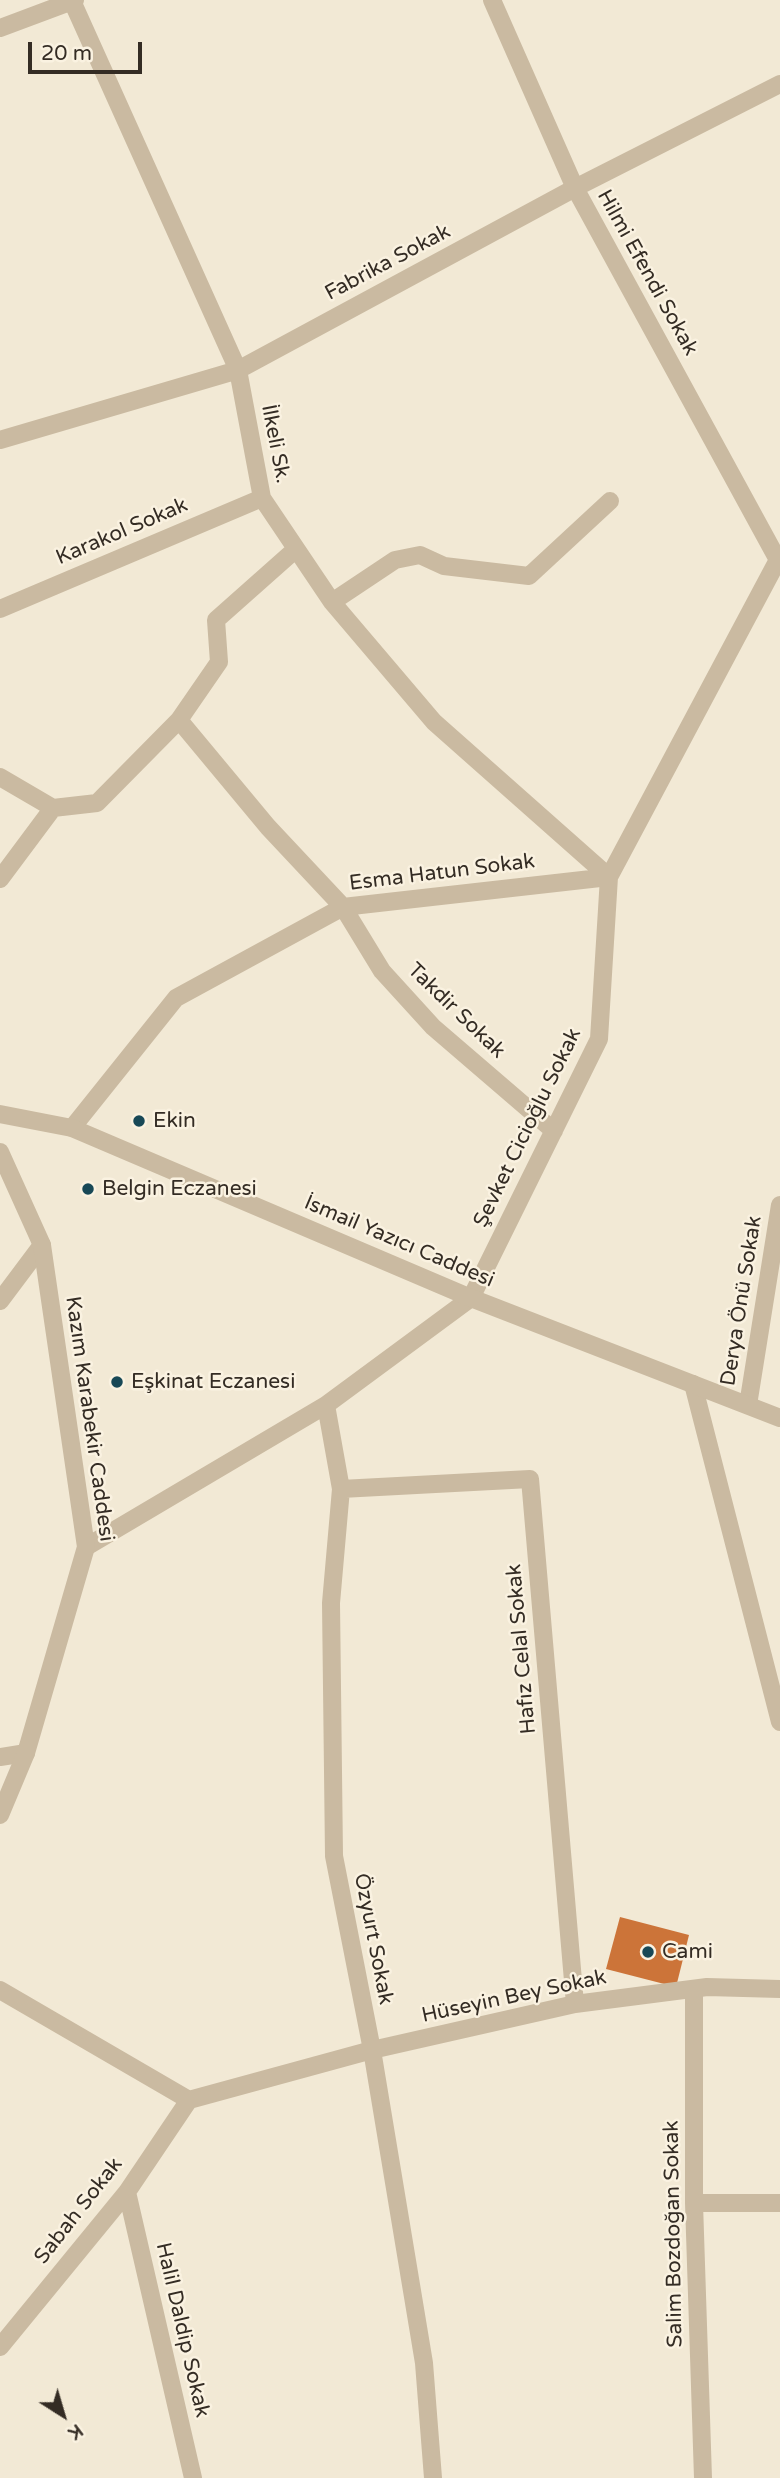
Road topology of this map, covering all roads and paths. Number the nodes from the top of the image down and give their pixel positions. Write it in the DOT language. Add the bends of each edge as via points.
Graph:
graph roads {
  1 [pos="492,0"];
  2 [pos="73,1"];
  3 [pos="0,27"];
  4 [pos="780,84"];
  5 [pos="575,188"];
  6 [pos="238,370"];
  7 [pos="0,440"];
  8 [pos="262,498"];
  9 [pos="610,501"];
  10 [pos="296,549"];
  11 [pos="779,558"];
  12 [pos="332,602"];
  13 [pos="0,609"];
  14 [pos="179,720"];
  15 [pos="0,777"];
  16 [pos="53,808"];
  17 [pos="609,877"];
  18 [pos="0,879"];
  19 [pos="343,907"];
  20 [pos="0,1114"];
  21 [pos="72,1128"];
  22 [pos="554,1130"];
  23 [pos="0,1152"];
  24 [pos="4,1174"];
  25 [pos="780,1205"];
  26 [pos="42,1245"];
  27 [pos="471,1298"];
  28 [pos="0,1301"];
  29 [pos="693,1384"];
  30 [pos="326,1405"];
  31 [pos="748,1405"];
  32 [pos="780,1418"];
  33 [pos="341,1489"];
  34 [pos="86,1547"];
  35 [pos="780,1722"];
  36 [pos="26,1753"];
  37 [pos="0,1757"];
  38 [pos="0,1815"];
  39 [pos="694,1989"];
  40 [pos="780,1989"];
  41 [pos="0,1990"];
  42 [pos="575,2004"];
  43 [pos="372,2050"];
  44 [pos="189,2100"];
  45 [pos="127,2192"];
  46 [pos="694,2203"];
  47 [pos="780,2203"];
  48 [pos="0,2347"];
  49 [pos="193,2478"];
  50 [pos="433,2478"];
  51 [pos="703,2478"];
  1 -- 5 [label="street, Hilmi Efendi Sokak"];
  2 -- 3 [label="street"];
  2 -- 6 [label="street, İlkeli Sk."];
  4 -- 5 [label="street, Fabrika Sokak"];
  5 -- 6 [label="street, Fabrika Sokak"];
  5 -- 11 [label="street, Hilmi Efendi Sokak"];
  6 -- 7 [label="street, Fabrika Sokak"];
  6 -- 8 [label="street, İlkeli Sk."];
  8 -- 10 [label="street, İlkeli Sk."];
  8 -- 13 [label="street, Karakol Sokak"];
  9 -- 12 [label="street" via="529,576 444,566 420,555 395,561"];
  10 -- 12 [label="street, İlkeli Sk."];
  10 -- 14 [label="street" via="216,620 219,662"];
  11 -- 17 [label="street, Şevket Cicioğlu Sokak"];
  12 -- 17 [label="street, İlkeli Sk." via="434,722"];
  14 -- 16 [label="street" via="97,803"];
  14 -- 19 [label="street, Takdir Sokak" via="268,827"];
  15 -- 16 [label="street"];
  16 -- 18 [label="street"];
  17 -- 19 [label="street, Esma Hatun Sokak"];
  17 -- 22 [label="street, Şevket Cicioğlu Sokak" via="600,1039"];
  19 -- 21 [label="street, Esma Hatun Sokak" via="176,998"];
  19 -- 22 [label="street, Takdir Sokak" via="382,971 433,1027"];
  20 -- 21 [label="street, İsmail Yazıcı Caddesi"];
  21 -- 27 [label="street, İsmail Yazıcı Caddesi"];
  22 -- 27 [label="street, Şevket Cicioğlu Sokak"];
  23 -- 24 [label="street, Kazım Karabekir Caddesi"];
  24 -- 26 [label="street, Kazım Karabekir Caddesi"];
  25 -- 31 [label="street, Derya Önü Sokak"];
  26 -- 28 [label="street"];
  26 -- 34 [label="street, Kazım Karabekir Caddesi"];
  27 -- 29 [label="street, İsmail Yazıcı Caddesi"];
  27 -- 30 [label="street, Şevket Cicioğlu Sokak"];
  29 -- 31 [label="street, İsmail Yazıcı Caddesi"];
  29 -- 35 [label="street"];
  30 -- 33 [label="street, Özyurt Sokak"];
  30 -- 34 [label="street, Şevket Cicioğlu Sokak"];
  31 -- 32 [label="street, İsmail Yazıcı Caddesi"];
  33 -- 42 [label="street, Hafız Celal Sokak" via="530,1479"];
  33 -- 43 [label="street, Özyurt Sokak" via="331,1603 334,1856"];
  34 -- 36 [label="street, Kazım Karabekir Caddesi"];
  36 -- 37 [label="street"];
  36 -- 38 [label="street, Kazım Karabekir Caddesi"];
  39 -- 40 [label="street, Hüseyin Bey Sokak"];
  39 -- 42 [label="street, Hüseyin Bey Sokak"];
  39 -- 46 [label="street, Salim Bozdoğan Sokak"];
  41 -- 44 [label="street"];
  42 -- 43 [label="street, Hüseyin Bey Sokak"];
  43 -- 44 [label="street, Hüseyin Bey Sokak"];
  43 -- 50 [label="street, Özyurt Sokak" via="424,2363"];
  44 -- 45 [label="street, Sabah Sokak"];
  45 -- 48 [label="street, Sabah Sokak"];
  45 -- 49 [label="street, Halil Daldip Sokak"];
  46 -- 47 [label="street"];
  46 -- 51 [label="street, Salim Bozdoğan Sokak"];
}
